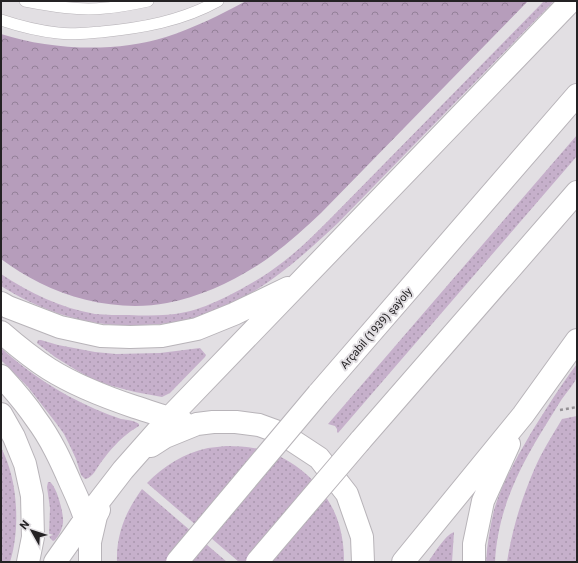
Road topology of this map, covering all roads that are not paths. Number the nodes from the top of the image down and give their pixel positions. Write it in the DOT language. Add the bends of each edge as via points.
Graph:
graph roads {
  1 [pos="25,1"];
  2 [pos="148,1"];
  3 [pos="218,1"];
  4 [pos="571,1"];
  5 [pos="1,20"];
  6 [pos="577,96"];
  7 [pos="577,192"];
  8 [pos="300,282"];
  9 [pos="1,303"];
  10 [pos="1,332"];
  11 [pos="577,340"];
  12 [pos="1,376"];
  13 [pos="1,414"];
  14 [pos="522,415"];
  15 [pos="169,418"];
  16 [pos="197,424"];
  17 [pos="122,470"];
  18 [pos="86,518"];
  19 [pos="362,537"];
  20 [pos="90,552"];
  21 [pos="28,562"];
  22 [pos="55,562"];
  23 [pos="177,562"];
  24 [pos="256,562"];
  25 [pos="363,562"];
  26 [pos="369,562"];
  27 [pos="403,562"];
  28 [pos="474,562"];
  1 -- 2 [label="lane" via="82,9"];
  3 -- 5 [label="lane" via="164,23 81,34 58,33"];
  4 -- 8 [label="main road"];
  6 -- 23 [label="main road, Arçabil (1939) şaýoly, bridge" via="318,394"];
  7 -- 24 [label="main road, bridge"];
  8 -- 9 [label="main road" via="197,329 162,336 101,336 60,327"];
  8 -- 15 [label="main road"];
  10 -- 15 [label="main road" via="48,369 74,384"];
  11 -- 14 [label="main road"];
  12 -- 18 [label="main road" via="48,436"];
  13 -- 21 [label="main road" via="25,464 32,496 33,537"];
  14 -- 27 [label="main road"];
  14 -- 28 [label="main road" via="483,501 474,544"];
  15 -- 16 [label="main road"];
  15 -- 17 [label="main road"];
  16 -- 17 [label="main road" via="165,436 142,451"];
  16 -- 19 [label="main road" via="236,422 259,425 281,433 319,458 347,494"];
  17 -- 18 [label="main road"];
  17 -- 20 [label="main road" via="107,492 96,516"];
  18 -- 20 [label="main road"];
  18 -- 22 [label="main road"];
  19 -- 25 [label="main road"];
  19 -- 26 [label="main road"];
}
